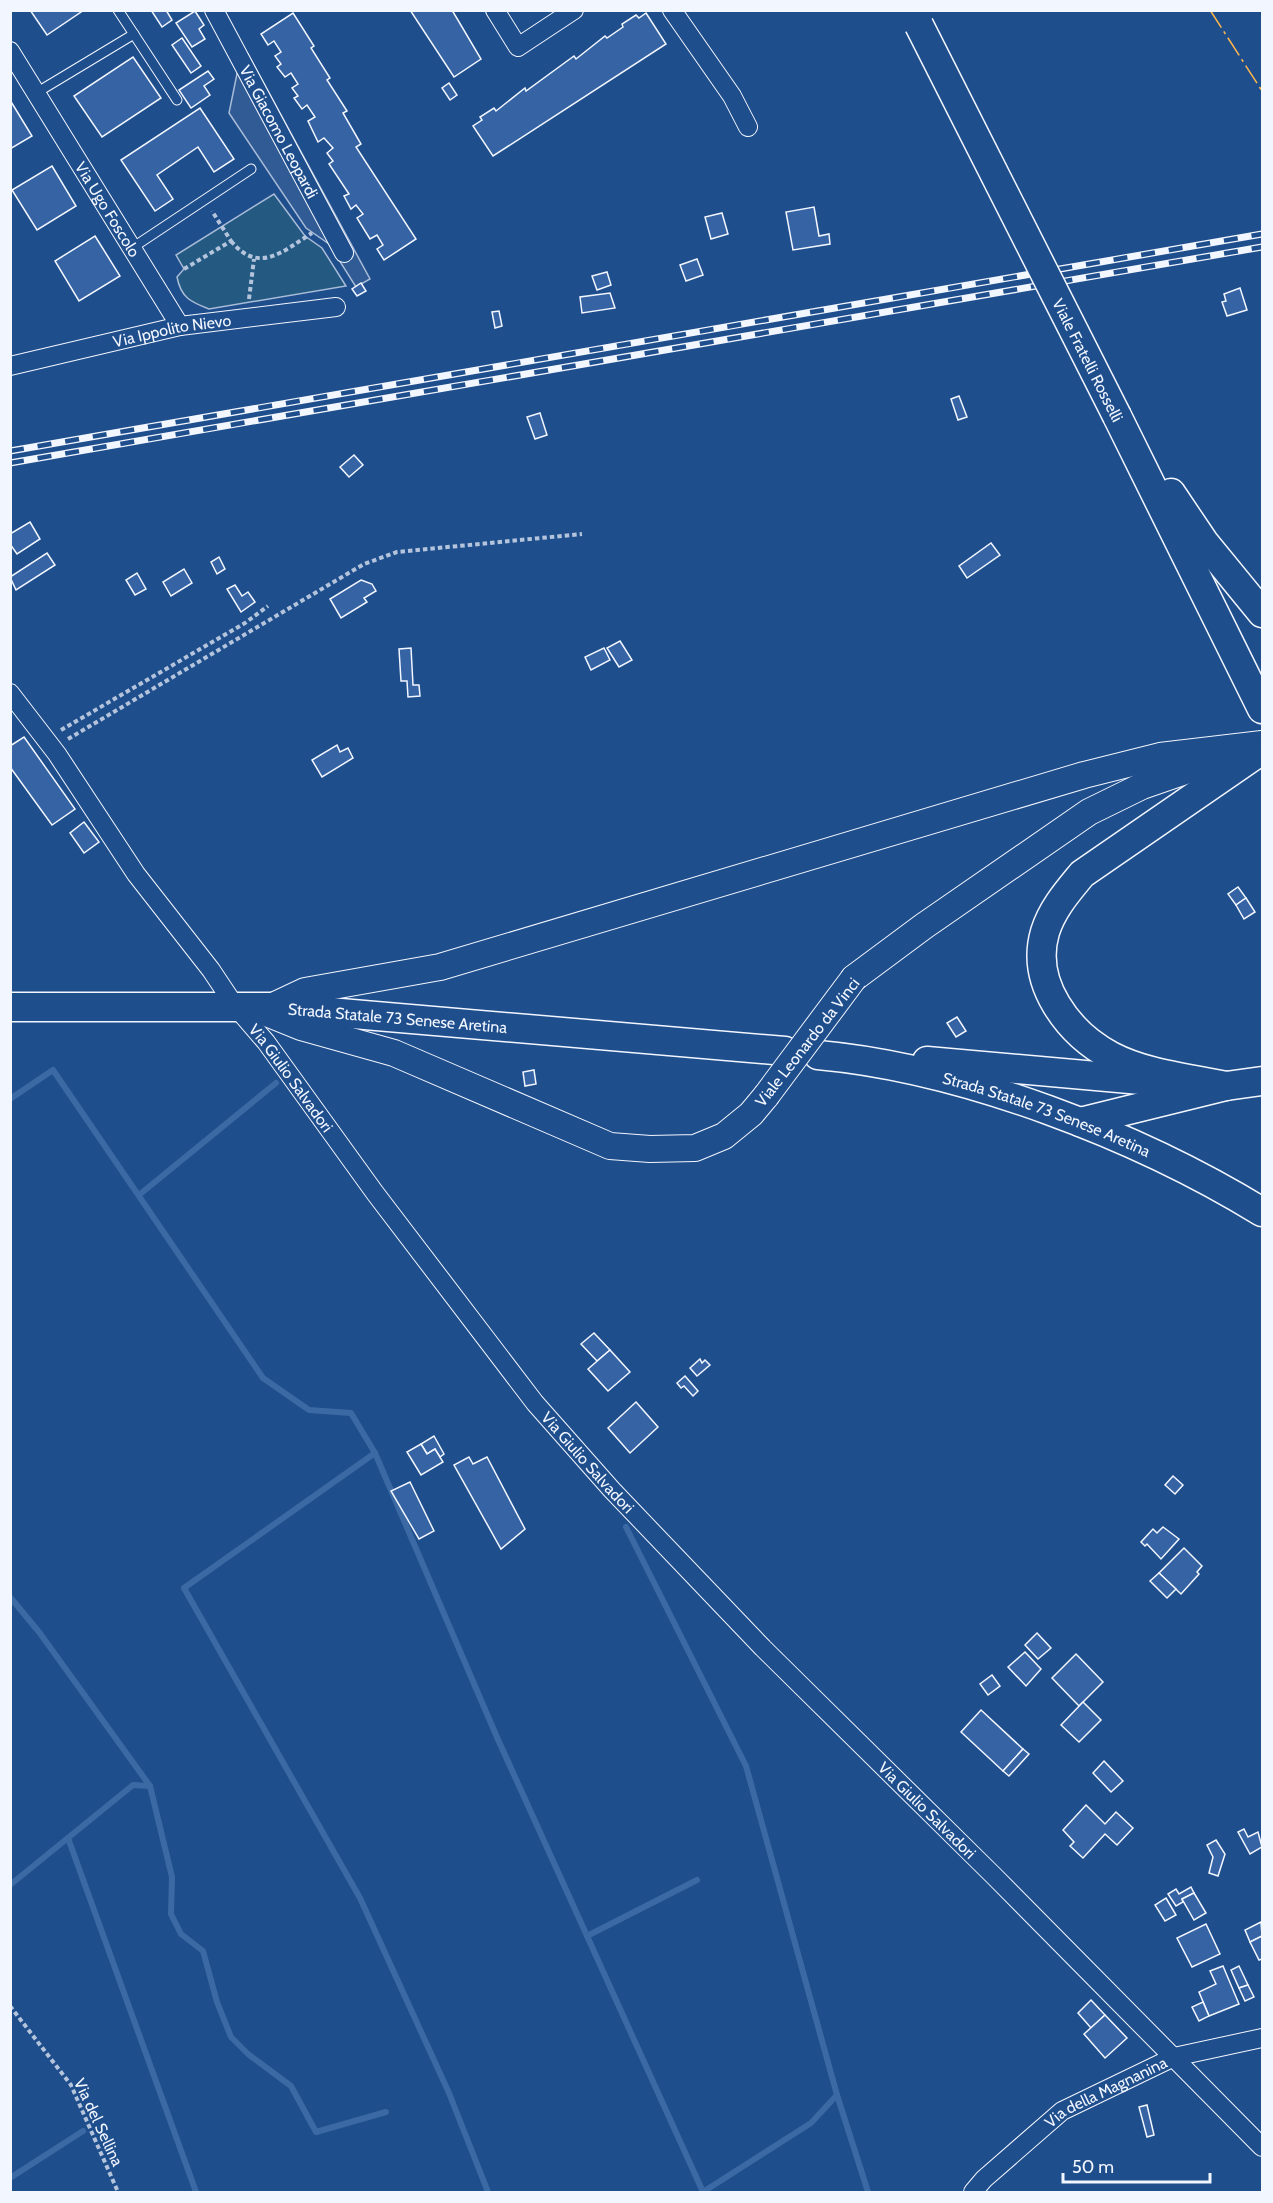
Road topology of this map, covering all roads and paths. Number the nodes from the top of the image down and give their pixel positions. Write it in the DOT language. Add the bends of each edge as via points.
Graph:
graph roads {
  1 [pos="117,10"];
  2 [pos="214,10"];
  3 [pos="495,10"];
  4 [pos="574,10"];
  5 [pos="672,10"];
  6 [pos="915,18"];
  7 [pos="134,34"];
  8 [pos="10,51"];
  9 [pos="36,93"];
  10 [pos="177,100"];
  11 [pos="748,127"];
  12 [pos="250,169"];
  13 [pos="205,199"];
  14 [pos="327,224"];
  15 [pos="231,241"];
  16 [pos="132,249"];
  17 [pos="344,253"];
  18 [pos="254,259"];
  19 [pos="184,269"];
  20 [pos="336,307"];
  21 [pos="246,318"];
  22 [pos="180,326"];
  23 [pos="10,366"];
  24 [pos="1117,416"];
  25 [pos="582,534"];
  26 [pos="268,606"];
  27 [pos="1263,613"];
  28 [pos="10,693"];
  29 [pos="1263,709"];
  30 [pos="1263,744"];
  31 [pos="49,745"];
  32 [pos="1228,747"];
  33 [pos="1263,750"];
  34 [pos="252,1006"];
  35 [pos="10,1007"];
  36 [pos="785,1051"];
  37 [pos="818,1055"];
  38 [pos="859,1058"];
  39 [pos="1099,1077"];
  40 [pos="1263,1081"];
  41 [pos="1226,1086"];
  42 [pos="1080,1122"];
  43 [pos="1263,1212"];
  44 [pos="10,2006"];
  45 [pos="1263,2038"];
  46 [pos="1174,2057"];
  47 [pos="1263,2147"];
  48 [pos="118,2193"];
  49 [pos="974,2193"];
  1 -- 7 [label="lane"];
  2 -- 14 [label="street, Via Giacomo Leopardi"];
  3 -- 4 [label="street" via="518,47"];
  5 -- 11 [label="street" via="732,96"];
  6 -- 24 [label="main road, Viale Fratelli Rosselli, bridge"];
  7 -- 9 [label="lane"];
  7 -- 10 [label="lane"];
  8 -- 9 [label="street, Via Ugo Foscolo"];
  9 -- 16 [label="street, Via Ugo Foscolo"];
  12 -- 13 [label="lane"];
  13 -- 15 [label="path"];
  13 -- 16 [label="lane"];
  14 -- 17 [label="street, Via Giacomo Leopardi"];
  14 -- 18 [label="path" via="271,258"];
  15 -- 18 [label="path"];
  15 -- 19 [label="path"];
  16 -- 22 [label="street, Via Ugo Foscolo"];
  18 -- 21 [label="path"];
  20 -- 21 [label="street, Via Ippolito Nievo"];
  21 -- 22 [label="street, Via Ippolito Nievo"];
  22 -- 23 [label="street, Via Ippolito Nievo"];
  24 -- 27 [label="main road" via="1204,542"];
  24 -- 29 [label="main road, Viale Fratelli Rosselli"];
  25 -- 31 [label="path" via="397,552 364,564"];
  26 -- 31 [label="path"];
  28 -- 31 [label="street, Via Giulio Salvadori"];
  30 -- 32 [label="main road, Viale Leonardo da Vinci"];
  31 -- 34 [label="street, Via Giulio Salvadori" via="136,874 211,970"];
  32 -- 34 [label="main road, Viale Leonardo da Vinci" via="1160,756 1084,775 440,968 305,991"];
  32 -- 34 [label="main road, Viale Leonardo da Vinci, bridge" via="1197,767 1142,786 1089,812 854,978 750,1114 724,1136 695,1148 610,1146 394,1053 301,1027"];
  33 -- 41 [label="main road" via="1082,874 1060,901 1045,932 1043,972 1059,1011 1084,1038 1112,1057"];
  34 -- 35 [label="main road, Strada Statale 73 Senese Aretina"];
  34 -- 36 [label="main road, Strada Statale 73 Senese Aretina"];
  34 -- 46 [label="street, Via Giulio Salvadori" via="266,1042 375,1193 528,1394 612,1490 764,1648"];
  37 -- 38 [label="main road, Strada Statale 73 Senese Aretina"];
  38 -- 39 [label="main road" via="953,1062"];
  38 -- 42 [label="main road, Strada Statale 73 Senese Aretina" via="1010,1097"];
  39 -- 41 [label="main road"];
  39 -- 42 [label="main road" via="1083,1099"];
  40 -- 41 [label="main road"];
  41 -- 42 [label="main road"];
  42 -- 43 [label="main road, Strada Statale 73 Senese Aretina" via="1177,1166"];
  44 -- 48 [label="path, Via del Sellina" via="71,2085"];
  45 -- 46 [label="street, Via della Magnanina"];
  46 -- 47 [label="street, Via Giulio Salvadori"];
  46 -- 49 [label="street, Via della Magnanina" via="1062,2110 984,2179"];
}
